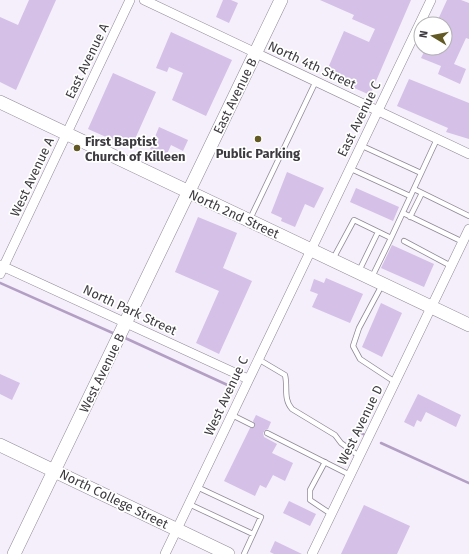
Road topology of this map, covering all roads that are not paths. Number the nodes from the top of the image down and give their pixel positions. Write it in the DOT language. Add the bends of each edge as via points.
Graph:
graph roads {
  1 [pos="130,0"];
  2 [pos="144,0"];
  3 [pos="281,0"];
  4 [pos="431,0"];
  5 [pos="256,53"];
  6 [pos="316,82"];
  7 [pos="0,102"];
  8 [pos="377,110"];
  9 [pos="66,134"];
  10 [pos="437,139"];
  11 [pos="360,145"];
  12 [pos="469,154"];
  13 [pos="350,168"];
  14 [pos="421,173"];
  15 [pos="414,189"];
  16 [pos="189,192"];
  17 [pos="422,193"];
  18 [pos="410,196"];
  19 [pos="403,213"];
  20 [pos="469,216"];
  21 [pos="410,217"];
  22 [pos="250,221"];
  23 [pos="469,229"];
  24 [pos="378,232"];
  25 [pos="391,238"];
  26 [pos="404,241"];
  27 [pos="463,242"];
  28 [pos="310,250"];
  29 [pos="333,260"];
  30 [pos="451,266"];
  31 [pos="1,270"];
  32 [pos="358,272"];
  33 [pos="377,281"];
  34 [pos="432,307"];
  35 [pos="469,325"];
  36 [pos="125,326"];
  37 [pos="258,359"];
  38 [pos="248,379"];
  39 [pos="395,382"];
  40 [pos="231,415"];
  41 [pos="252,425"];
  42 [pos="266,432"];
  43 [pos="0,445"];
  44 [pos="360,456"];
  45 [pos="325,462"];
  46 [pos="54,470"];
  47 [pos="350,474"];
  48 [pos="197,486"];
  49 [pos="189,504"];
  50 [pos="331,514"];
  51 [pos="177,529"];
  52 [pos="253,534"];
  53 [pos="14,554"];
  54 [pos="164,554"];
  55 [pos="228,554"];
  56 [pos="244,554"];
  57 [pos="312,554"];
  1 -- 9 [label="street, East Avenue A"];
  2 -- 5 [label="street, North 4th Street"];
  3 -- 5 [label="street, East Avenue B"];
  4 -- 8 [label="street, East Avenue C"];
  5 -- 6 [label="street, North 4th Street"];
  5 -- 16 [label="street, East Avenue B"];
  6 -- 8 [label="street, North 4th Street"];
  6 -- 22 [label="lane"];
  7 -- 9 [label="street, North 2nd Street"];
  8 -- 10 [label="street, North 4th Street"];
  8 -- 11 [label="street, East Avenue C"];
  9 -- 16 [label="street, North 2nd Street"];
  9 -- 31 [label="street, West Avenue A"];
  10 -- 12 [label="street, North 4th Street"];
  10 -- 14 [label="lane"];
  11 -- 13 [label="street, East Avenue C"];
  11 -- 14 [label="lane"];
  13 -- 18 [label="lane"];
  13 -- 28 [label="street, East Avenue C"];
  14 -- 15 [label="lane"];
  15 -- 17 [label="lane"];
  15 -- 18 [label="lane"];
  16 -- 22 [label="street, North 2nd Street"];
  16 -- 36 [label="street, West Avenue B"];
  17 -- 20 [label="lane"];
  17 -- 21 [label="lane"];
  18 -- 19 [label="lane"];
  19 -- 21 [label="lane"];
  19 -- 25 [label="lane"];
  21 -- 27 [label="lane"];
  22 -- 28 [label="street, North 2nd Street"];
  23 -- 27 [label="street, West Avenue D"];
  24 -- 25 [label="lane"];
  24 -- 29 [label="lane" via="354,220"];
  24 -- 32 [label="lane"];
  25 -- 33 [label="lane"];
  26 -- 30 [label="lane"];
  27 -- 30 [label="street, West Avenue D"];
  28 -- 29 [label="street, North 2nd Street"];
  28 -- 37 [label="street, West Avenue C"];
  29 -- 32 [label="street, North 2nd Street"];
  30 -- 34 [label="street, West Avenue D"];
  31 -- 36 [label="street, North Park Street"];
  32 -- 33 [label="street, North 2nd Street"];
  33 -- 34 [label="street, North 2nd Street"];
  33 -- 39 [label="lane" via="353,346 360,359"];
  34 -- 35 [label="street, North 2nd Street"];
  34 -- 39 [label="street, West Avenue D"];
  36 -- 38 [label="street, North Park Street"];
  36 -- 46 [label="street, West Avenue B"];
  37 -- 38 [label="street, West Avenue C"];
  37 -- 44 [label="lane" via="284,375 287,384 285,395 292,410 335,435 341,443"];
  38 -- 40 [label="street, West Avenue C"];
  39 -- 44 [label="street, West Avenue D"];
  40 -- 41 [label="lane"];
  40 -- 48 [label="street, West Avenue C"];
  42 -- 45 [label="lane"];
  43 -- 46 [label="street, North College Street"];
  44 -- 47 [label="street, West Avenue D"];
  45 -- 47 [label="lane"];
  45 -- 50 [label="lane" via="310,490 310,500"];
  46 -- 51 [label="street, North College Street"];
  46 -- 53 [label="street, West Avenue B"];
  47 -- 50 [label="street, West Avenue D"];
  48 -- 49 [label="street, West Avenue C"];
  48 -- 52 [label="lane" via="261,517"];
  49 -- 51 [label="street, West Avenue C"];
  49 -- 52 [label="lane"];
  50 -- 57 [label="street, West Avenue D"];
  51 -- 54 [label="street, West Avenue C"];
  51 -- 55 [label="street, North College Street"];
  52 -- 56 [label="lane"];
}
